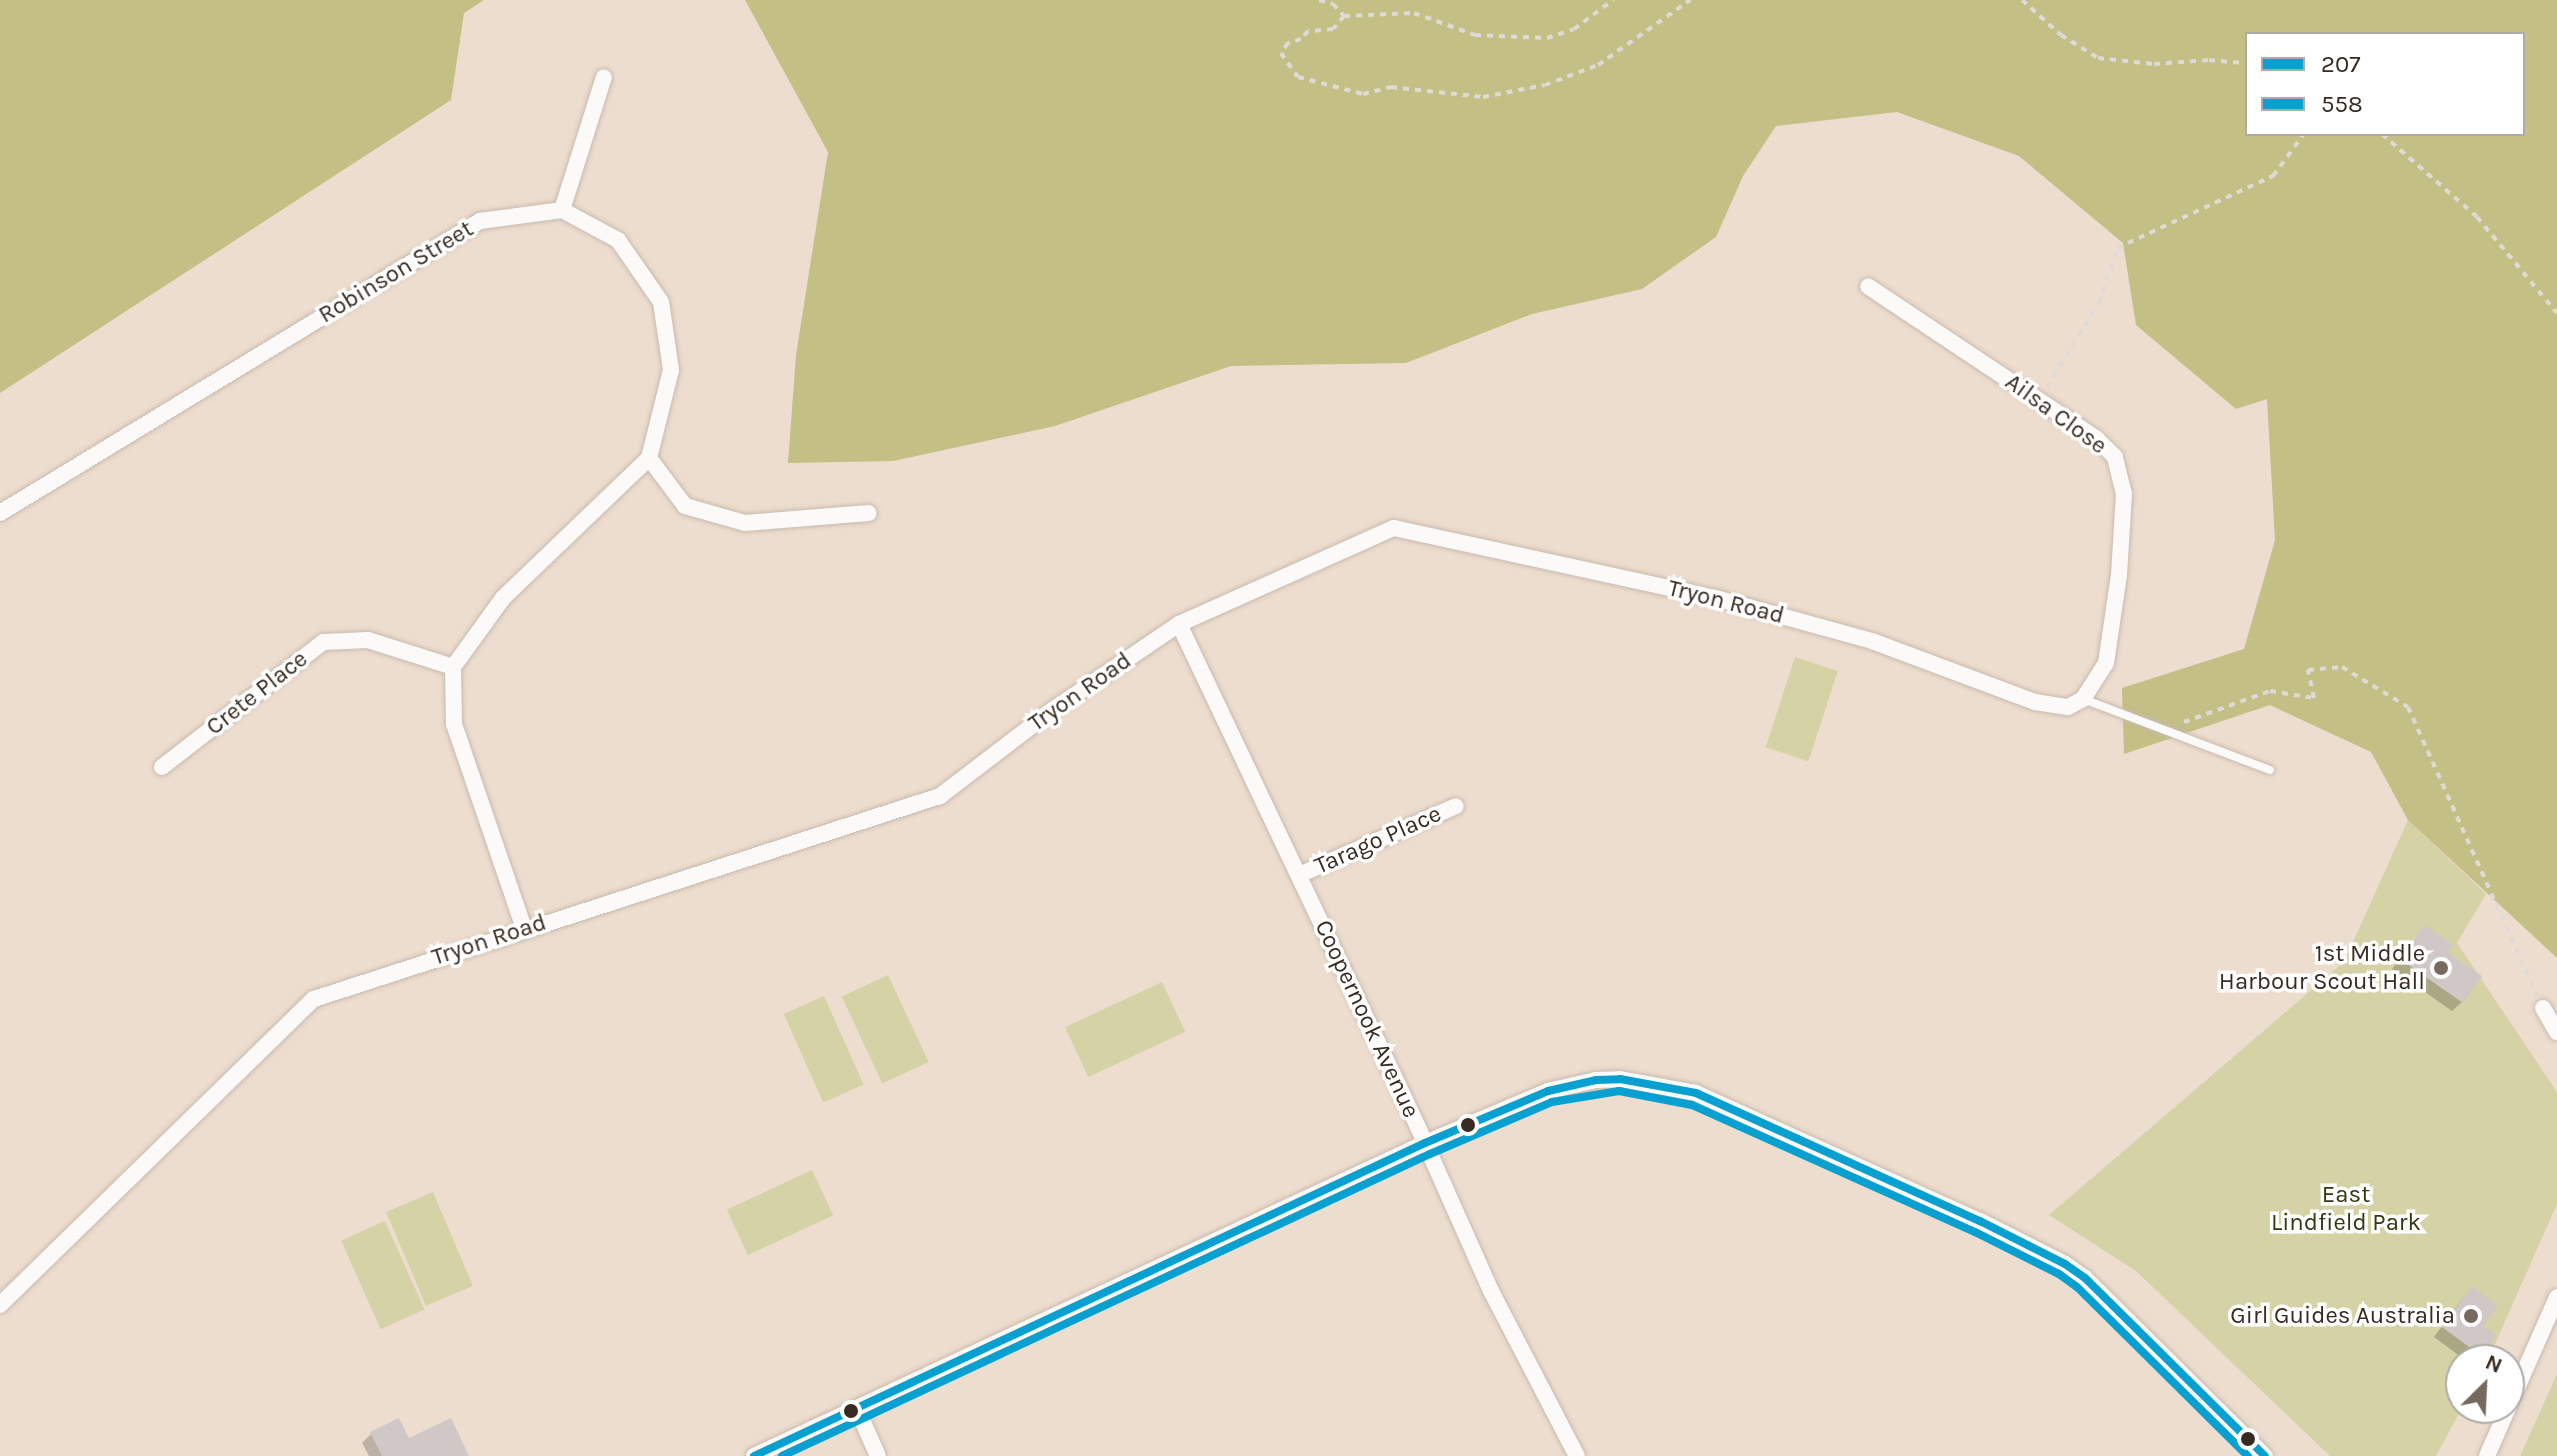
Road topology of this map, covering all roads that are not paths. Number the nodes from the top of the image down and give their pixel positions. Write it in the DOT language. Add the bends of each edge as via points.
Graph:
graph roads {
  1 [pos="604,77"];
  2 [pos="562,210"];
  3 [pos="1868,286"];
  4 [pos="649,458"];
  5 [pos="0,513"];
  6 [pos="869,513"];
  7 [pos="1179,624"];
  8 [pos="453,667"];
  9 [pos="2083,699"];
  10 [pos="162,767"];
  11 [pos="2270,770"];
  12 [pos="1456,806"];
  13 [pos="1299,875"];
  14 [pos="524,928"];
  15 [pos="2543,1008"];
  16 [pos="2557,1032"];
  17 [pos="1425,1143"];
  18 [pos="2557,1297"];
  19 [pos="0,1305"];
  20 [pos="2525,1369"];
  21 [pos="857,1409"];
  22 [pos="2501,1424"];
  23 [pos="754,1456"];
  24 [pos="878,1456"];
  25 [pos="1577,1456"];
  26 [pos="2265,1456"];
  27 [pos="2487,1456"];
  1 -- 2 [label="street"];
  2 -- 4 [label="street" via="618,240 661,302 671,370"];
  2 -- 5 [label="street, Robinson Street" via="480,221"];
  3 -- 9 [label="street, Ailsa Close" via="2097,439 2115,457 2124,494 2124,539 2106,663"];
  4 -- 6 [label="street" via="685,506 745,523"];
  4 -- 8 [label="street" via="503,598"];
  7 -- 9 [label="street, Tryon Road" via="1394,528 1730,602 1872,641 2035,702 2068,707"];
  7 -- 13 [label="street, Coopernook Avenue"];
  7 -- 14 [label="street, Tryon Road" via="1051,711 940,796"];
  8 -- 10 [label="street, Crete Place" via="368,640 323,642"];
  8 -- 14 [label="street" via="454,724"];
  9 -- 11 [label="lane, Tryon Road"];
  12 -- 13 [label="street, Tarago Place"];
  13 -- 17 [label="street, Coopernook Avenue"];
  14 -- 19 [label="street, Tryon Road" via="314,999"];
  15 -- 16 [label="street"];
  17 -- 21 [label="street"];
  17 -- 25 [label="street, Coopernook Avenue" via="1491,1291"];
  17 -- 26 [label="street" via="1572,1084 1620,1079 1696,1093 2065,1264"];
  18 -- 20 [label="street"];
  21 -- 23 [label="street"];
  21 -- 24 [label="street"];
  22 -- 27 [label="street"];
}
